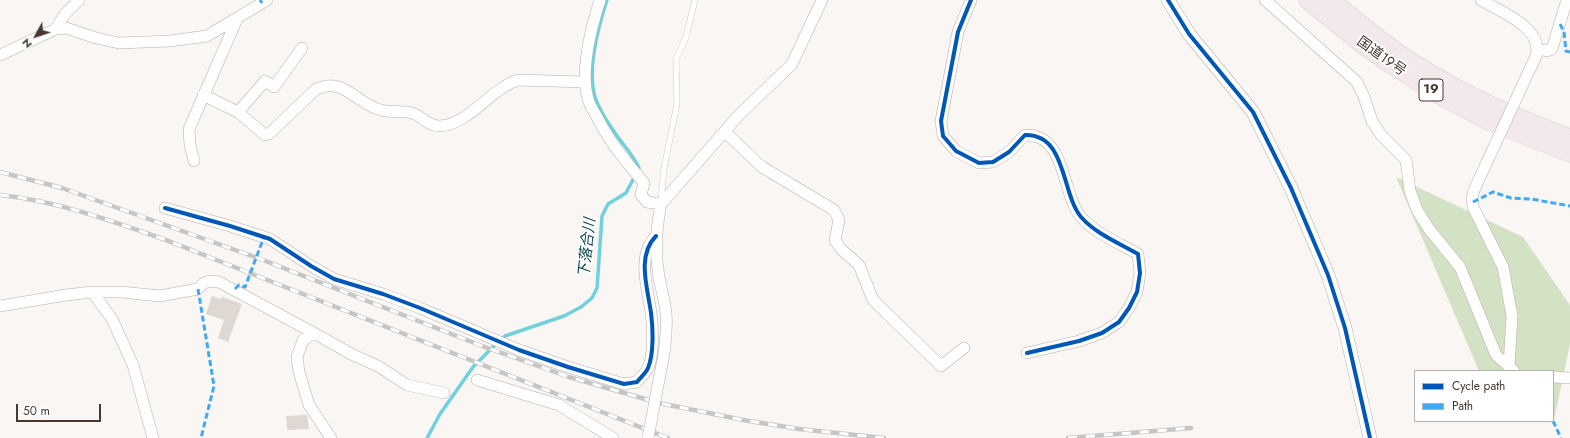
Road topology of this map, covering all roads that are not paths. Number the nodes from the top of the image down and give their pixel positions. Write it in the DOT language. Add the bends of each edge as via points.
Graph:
graph roads {
  1 [pos="79,0"];
  2 [pos="267,0"];
  3 [pos="600,0"];
  4 [pos="695,0"];
  5 [pos="822,0"];
  6 [pos="971,0"];
  7 [pos="1168,0"];
  8 [pos="1265,0"];
  9 [pos="1308,0"];
  10 [pos="1330,0"];
  11 [pos="1481,0"];
  12 [pos="1567,0"];
  13 [pos="237,19"];
  14 [pos="56,29"];
  15 [pos="302,48"];
  16 [pos="1537,53"];
  17 [pos="0,56"];
  18 [pos="585,82"];
  19 [pos="203,95"];
  20 [pos="238,112"];
  21 [pos="725,132"];
  22 [pos="1570,138"];
  23 [pos="1570,153"];
  24 [pos="194,161"];
  25 [pos="661,204"];
  26 [pos="165,208"];
  27 [pos="656,236"];
  28 [pos="92,292"];
  29 [pos="0,306"];
  30 [pos="314,333"];
  31 [pos="964,348"];
  32 [pos="1027,353"];
  33 [pos="1512,369"];
  34 [pos="1554,377"];
  35 [pos="1570,378"];
  36 [pos="477,380"];
  37 [pos="444,393"];
  38 [pos="153,438"];
  39 [pos="330,438"];
  40 [pos="613,438"];
  41 [pos="648,438"];
  42 [pos="1370,438"];
  1 -- 14 [label="street" via="64,14"];
  2 -- 13 [label="street"];
  3 -- 18 [label="street" via="591,28"];
  4 -- 25 [label="lane" via="686,37 676,59 677,104 664,168"];
  5 -- 21 [label="street" via="792,64"];
  6 -- 32 [label="street" via="958,32 941,121 942,136 956,151 979,163 993,162 1009,152 1025,135 1034,135 1049,143 1060,162 1070,198 1081,217 1096,230 1138,254 1140,273 1137,292 1130,308 1119,322 1102,333 1079,341"];
  7 -- 42 [label="street" via="1189,34 1253,112 1291,188 1328,275 1345,328"];
  8 -- 33 [label="street" via="1357,82 1372,121 1382,136 1406,160 1410,191 1418,210 1429,229 1460,267 1496,355"];
  9 -- 23 [label="highway, 国道19号 / 19" via="1365,46 1440,95 1491,122"];
  10 -- 22 [label="highway, 国道19号 / 19" via="1396,51 1431,73 1476,98 1540,128"];
  11 -- 16 [label="street" via="1530,31 1535,39"];
  12 -- 16 [label="street" via="1552,49"];
  13 -- 14 [label="street" via="207,36 170,41 119,43 66,28"];
  13 -- 19 [label="street"];
  14 -- 17 [label="street"];
  15 -- 20 [label="street" via="274,87 265,81"];
  16 -- 33 [label="street, bridge" via="1472,198 1503,267 1512,316"];
  18 -- 20 [label="street" via="518,80 507,83 466,116 453,123 439,126 428,123 412,113 382,111 343,88 333,85 323,85 315,90 269,134 265,135"];
  18 -- 25 [label="street" via="589,102 612,145 644,183 642,195 647,202"];
  19 -- 20 [label="street"];
  19 -- 24 [label="street" via="189,129"];
  21 -- 25 [label="street"];
  21 -- 31 [label="street" via="762,167 834,210 839,220 835,240 859,265 873,300 941,366"];
  25 -- 27 [label="street"];
  26 -- 27 [label="street" via="270,239 334,278 391,296 505,345 624,384 637,382 648,369 652,354 651,315 644,272 647,252"];
  27 -- 41 [label="street, bridge" via="659,275 666,313 666,336"];
  28 -- 29 [label="street"];
  28 -- 30 [label="street" via="160,296 198,289 210,280 219,282"];
  28 -- 38 [label="street" via="112,319 133,365"];
  30 -- 37 [label="street" via="353,356 378,366 407,385"];
  30 -- 39 [label="street" via="303,340 297,357 298,364 309,405"];
  34 -- 35 [label="street"];
  36 -- 40 [label="street" via="559,405"];
}
